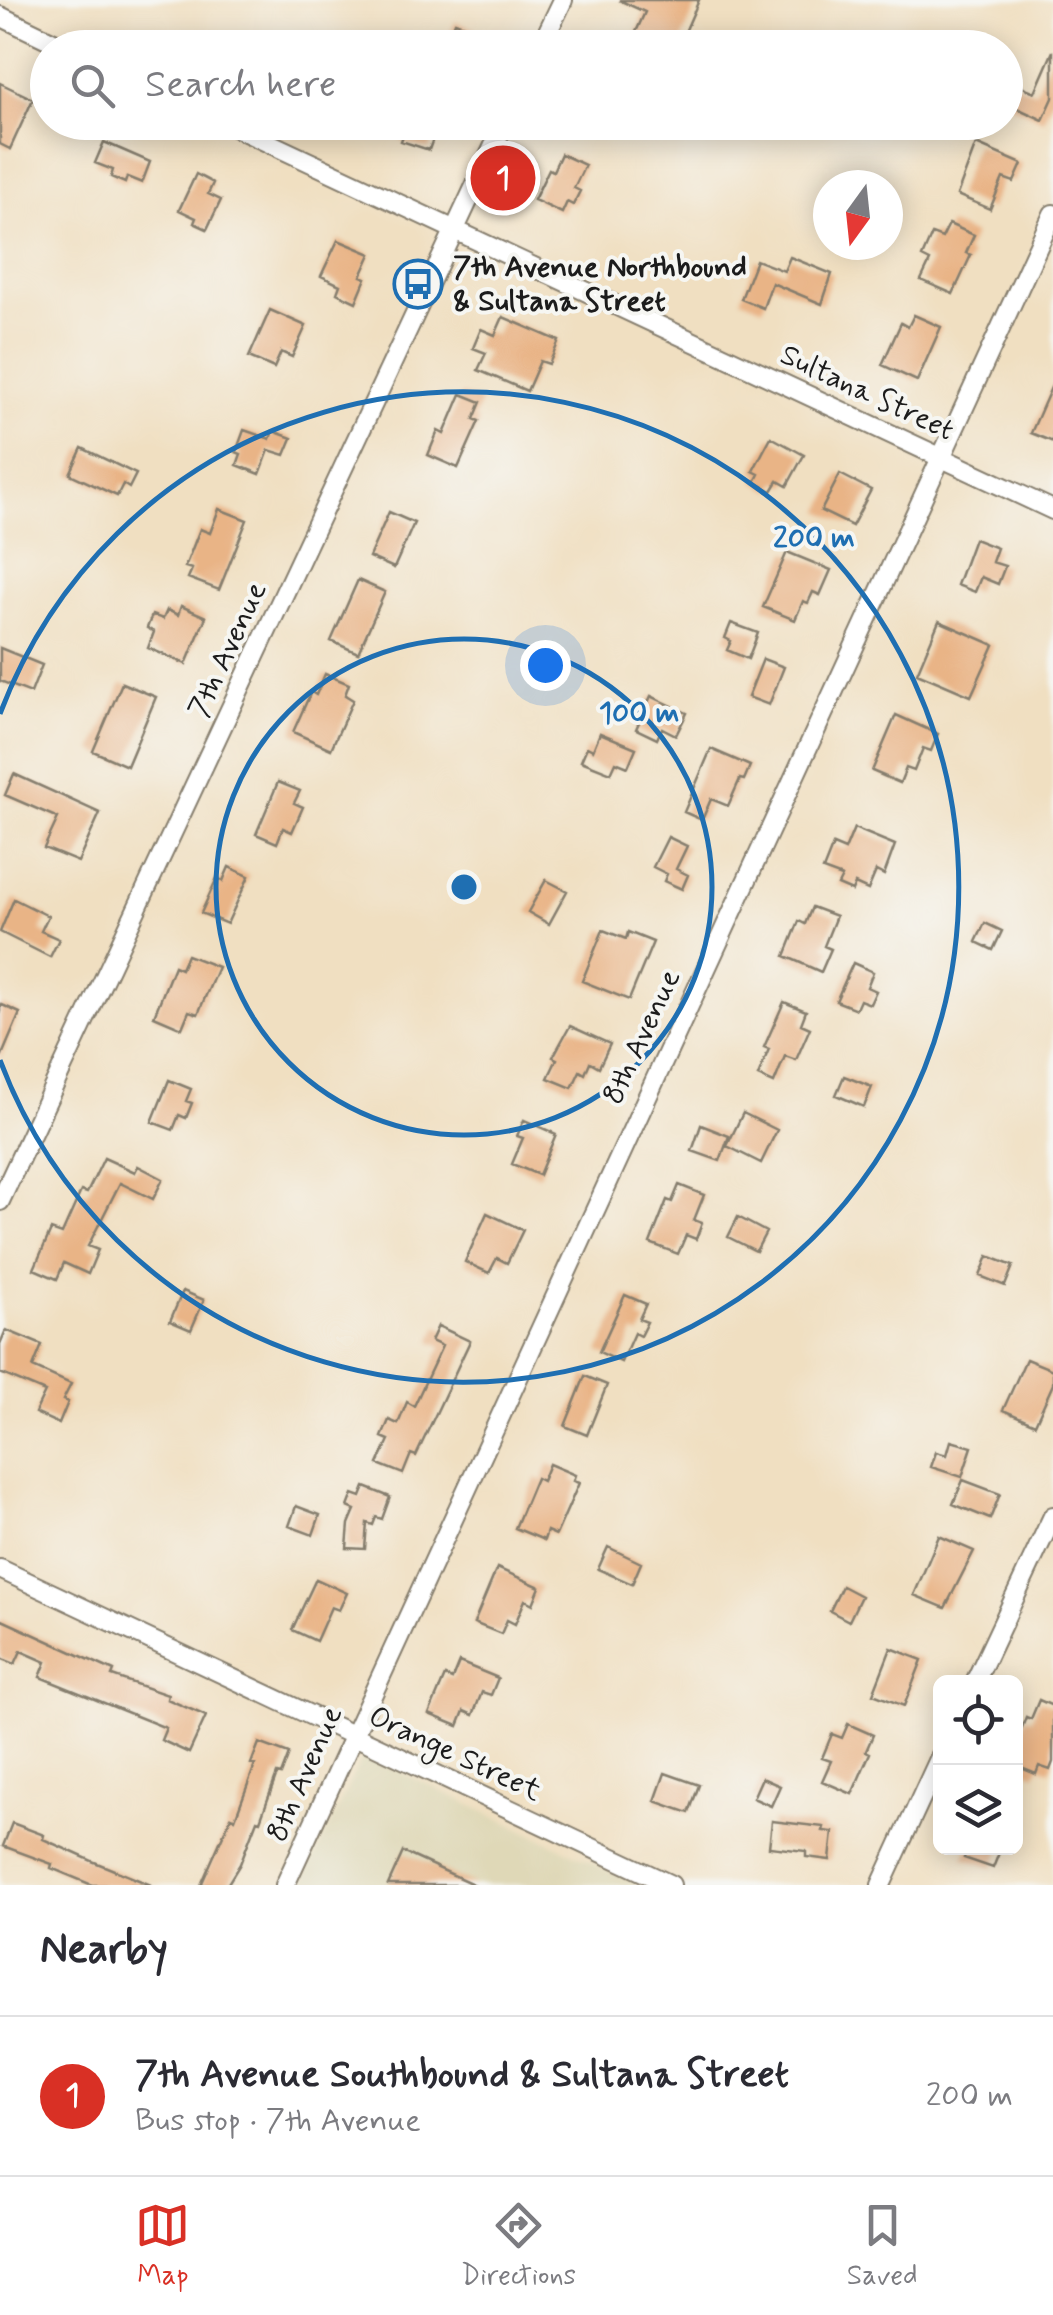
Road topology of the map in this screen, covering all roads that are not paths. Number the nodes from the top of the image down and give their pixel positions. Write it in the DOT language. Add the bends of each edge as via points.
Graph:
graph roads {
  1 [pos="562,0"];
  2 [pos="0,16"];
  3 [pos="548,30"];
  4 [pos="30,31"];
  5 [pos="262,140"];
  6 [pos="497,140"];
  7 [pos="1053,214"];
  8 [pos="454,232"];
  9 [pos="939,456"];
  10 [pos="1053,510"];
  11 [pos="0,1201"];
  12 [pos="1053,1516"];
  13 [pos="0,1569"];
  14 [pos="978,1675"];
  15 [pos="352,1737"];
  16 [pos="936,1765"];
  17 [pos="284,1885"];
  18 [pos="671,1885"];
  19 [pos="881,1885"];
  1 -- 3 [label="street"];
  2 -- 4 [label="street"];
  5 -- 8 [label="street, Sultana Street"];
  6 -- 8 [label="street, 7th Avenue"];
  7 -- 9 [label="street, 8th Avenue"];
  8 -- 9 [label="street, Sultana Street"];
  8 -- 11 [label="street, 7th Avenue"];
  9 -- 10 [label="street, Sultana Street"];
  9 -- 15 [label="street, 8th Avenue"];
  12 -- 14 [label="street"];
  13 -- 15 [label="street, Orange Street"];
  15 -- 17 [label="street, 8th Avenue"];
  15 -- 18 [label="street, Orange Street"];
  16 -- 19 [label="street"];
}
